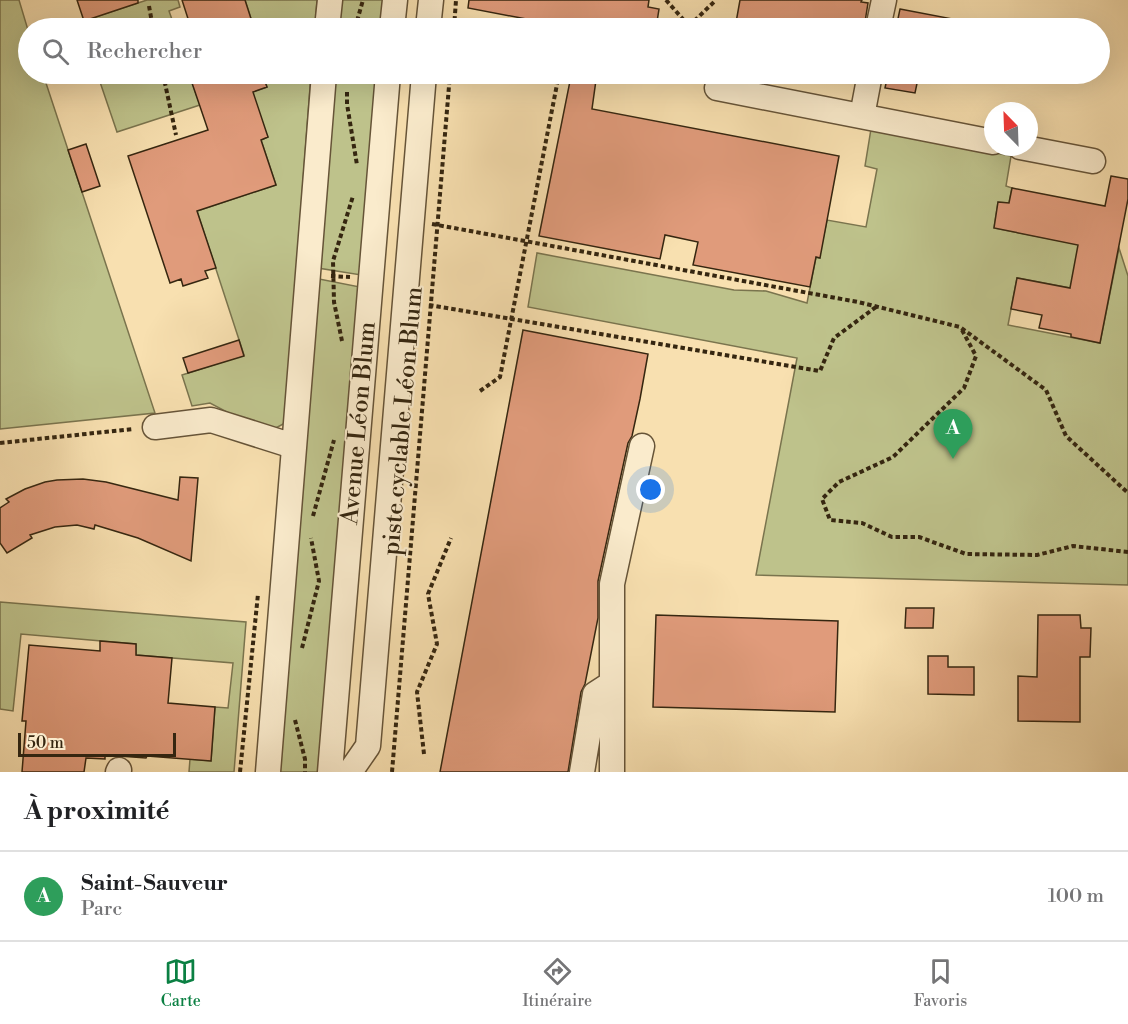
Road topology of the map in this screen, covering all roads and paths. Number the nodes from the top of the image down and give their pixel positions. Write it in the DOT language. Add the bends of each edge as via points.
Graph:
graph roads {
  1 [pos="330,0"];
  2 [pos="363,0"];
  3 [pos="395,0"];
  4 [pos="431,0"];
  5 [pos="456,0"];
  6 [pos="666,0"];
  7 [pos="716,0"];
  8 [pos="884,0"];
  9 [pos="149,6"];
  10 [pos="151,18"];
  11 [pos="328,18"];
  12 [pos="358,18"];
  13 [pos="393,18"];
  14 [pos="429,18"];
  15 [pos="455,18"];
  16 [pos="681,18"];
  17 [pos="698,18"];
  18 [pos="880,18"];
  19 [pos="165,84"];
  20 [pos="323,84"];
  21 [pos="348,84"];
  22 [pos="386,84"];
  23 [pos="423,84"];
  24 [pos="449,84"];
  25 [pos="557,84"];
  26 [pos="868,84"];
  27 [pos="717,88"];
  28 [pos="862,116"];
  29 [pos="419,131"];
  30 [pos="176,135"];
  31 [pos="984,140"];
  32 [pos="1038,150"];
  33 [pos="1092,161"];
  34 [pos="369,169"];
  35 [pos="354,190"];
  36 [pos="438,225"];
  37 [pos="527,241"];
  38 [pos="432,305"];
  39 [pos="877,307"];
  40 [pos="511,319"];
  41 [pos="960,327"];
  42 [pos="344,348"];
  43 [pos="480,391"];
  44 [pos="155,427"];
  45 [pos="336,430"];
  46 [pos="0,443"];
  47 [pos="293,446"];
  48 [pos="642,446"];
  49 [pos="1128,493"];
  50 [pos="312,523"];
  51 [pos="309,532"];
  52 [pos="451,538"];
  53 [pos="1128,552"];
  54 [pos="300,656"];
  55 [pos="612,683"];
  56 [pos="295,718"];
  57 [pos="424,754"];
  58 [pos="268,772"];
  59 [pos="305,772"];
  60 [pos="330,772"];
  61 [pos="350,772"];
  62 [pos="392,772"];
  63 [pos="582,772"];
  64 [pos="612,772"];
  1 -- 11 [label="street"];
  2 -- 12 [label="path"];
  3 -- 13 [label="street"];
  4 -- 14 [label="street"];
  5 -- 15 [label="path"];
  6 -- 16 [label="path"];
  7 -- 17 [label="path"];
  8 -- 18 [label="street"];
  9 -- 10 [label="path"];
  19 -- 30 [label="path"];
  20 -- 47 [label="street"];
  21 -- 34 [label="path" via="346,104"];
  22 -- 34 [label="street, Avenue Léon Blum"];
  23 -- 29 [label="street"];
  24 -- 36 [label="path, piste cyclable Léon Blum"];
  25 -- 37 [label="path"];
  26 -- 28 [label="street"];
  27 -- 28 [label="street"];
  28 -- 31 [label="street"];
  29 -- 34 [label="street"];
  29 -- 61 [label="street" via="368,746"];
  32 -- 33 [label="street"];
  34 -- 60 [label="street, Avenue Léon Blum"];
  35 -- 42 [label="path" via="333,261 334,302"];
  36 -- 37 [label="path"];
  36 -- 38 [label="path, piste cyclable Léon Blum"];
  37 -- 39 [label="path"];
  37 -- 40 [label="path"];
  38 -- 40 [label="path"];
  38 -- 62 [label="path, piste cyclable Léon Blum"];
  39 -- 40 [label="path" via="834,338 820,371"];
  39 -- 41 [label="path"];
  40 -- 43 [label="path" via="500,377"];
  41 -- 49 [label="path" via="1046,390 1066,436"];
  41 -- 53 [label="path" via="976,356 964,388 893,457 839,482 822,499 830,520 862,523 892,537 919,537 966,554 1037,555 1073,546"];
  44 -- 46 [label="path"];
  44 -- 47 [label="street" via="211,420"];
  45 -- 50 [label="path"];
  47 -- 58 [label="street"];
  48 -- 55 [label="street" via="612,584"];
  51 -- 54 [label="path" via="319,581"];
  52 -- 57 [label="path" via="428,594 437,644 417,692"];
  55 -- 63 [label="street" via="595,694"];
  55 -- 64 [label="street"];
  56 -- 59 [label="path"];
}
